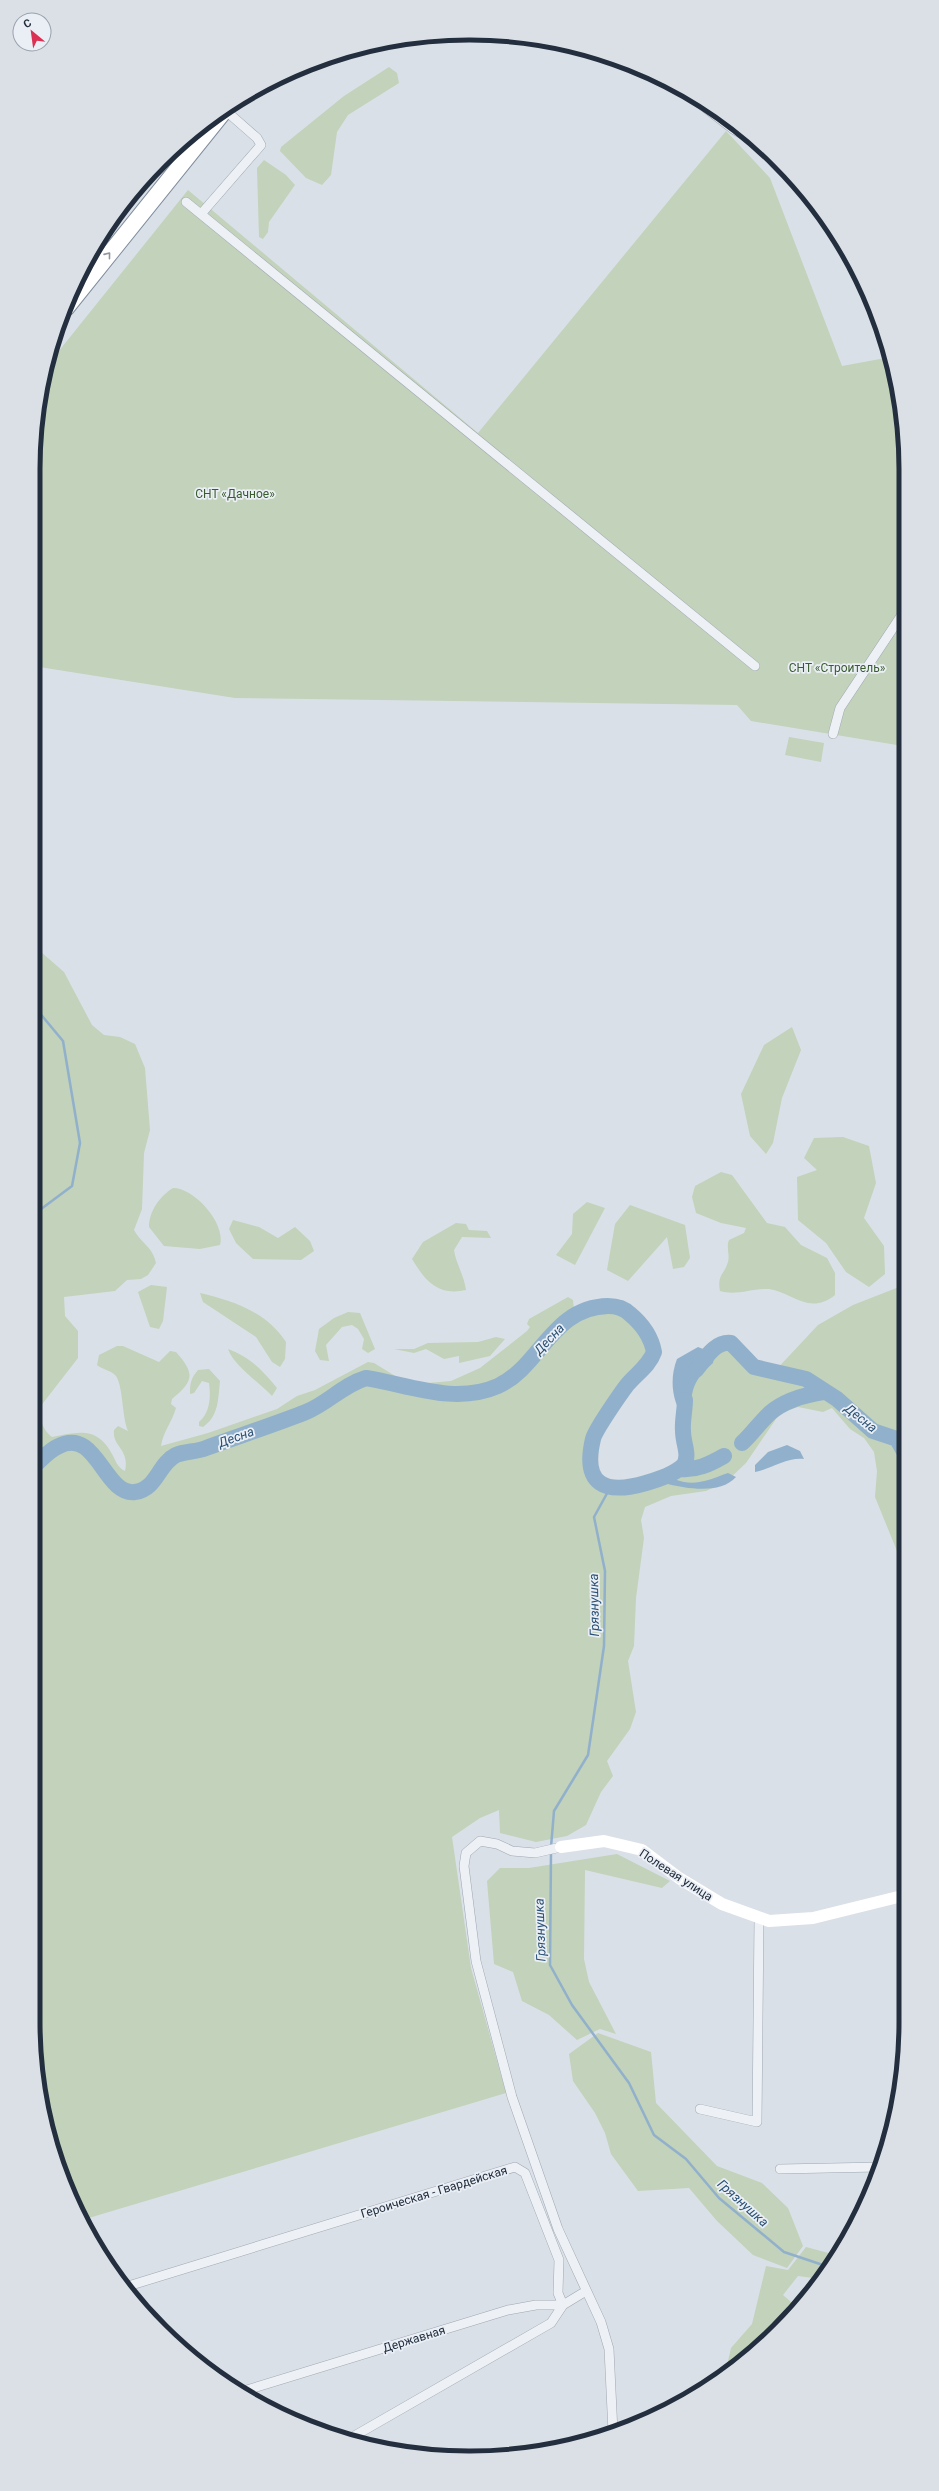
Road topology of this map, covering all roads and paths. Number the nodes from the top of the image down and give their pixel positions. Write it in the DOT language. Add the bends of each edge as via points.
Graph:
graph roads {
  1 [pos="229,113"];
  2 [pos="212,126"];
  3 [pos="186,202"];
  4 [pos="200,214"];
  5 [pos="79,292"];
  6 [pos="899,619"];
  7 [pos="755,666"];
  8 [pos="833,734"];
  9 [pos="561,1847"];
  10 [pos="899,1897"];
  11 [pos="759,1919"];
  12 [pos="700,2109"];
  13 [pos="873,2167"];
  14 [pos="780,2169"];
  15 [pos="131,2285"];
  16 [pos="586,2292"];
  17 [pos="563,2305"];
  18 [pos="249,2389"];
  19 [pos="613,2426"];
  20 [pos="356,2435"];
  1 -- 4 [label="street" via="261,144"];
  5 -- 2 [label="highway, one-way"];
  3 -- 4 [label="street"];
  4 -- 7 [label="street"];
  6 -- 8 [label="street" via="840,708"];
  9 -- 11 [label="street, Полевая улица" via="604,1840 642,1850 679,1878 722,1904"];
  9 -- 16 [label="street" via="535,1853 512,1852 497,1844 480,1842 466,1853 464,1866 476,1962 512,2097 558,2229"];
  10 -- 11 [label="street, Полевая улица" via="813,1918 769,1921"];
  11 -- 12 [label="street" via="757,2122"];
  13 -- 14 [label="street"];
  15 -- 17 [label="street, Героическая - Гвардейская" via="515,2167 525,2173 559,2260 558,2293"];
  16 -- 17 [label="street, Державная"];
  16 -- 19 [label="street" via="601,2322 609,2349"];
  17 -- 18 [label="street, Державная" via="536,2305 508,2310"];
  17 -- 20 [label="street" via="551,2323"];
}
